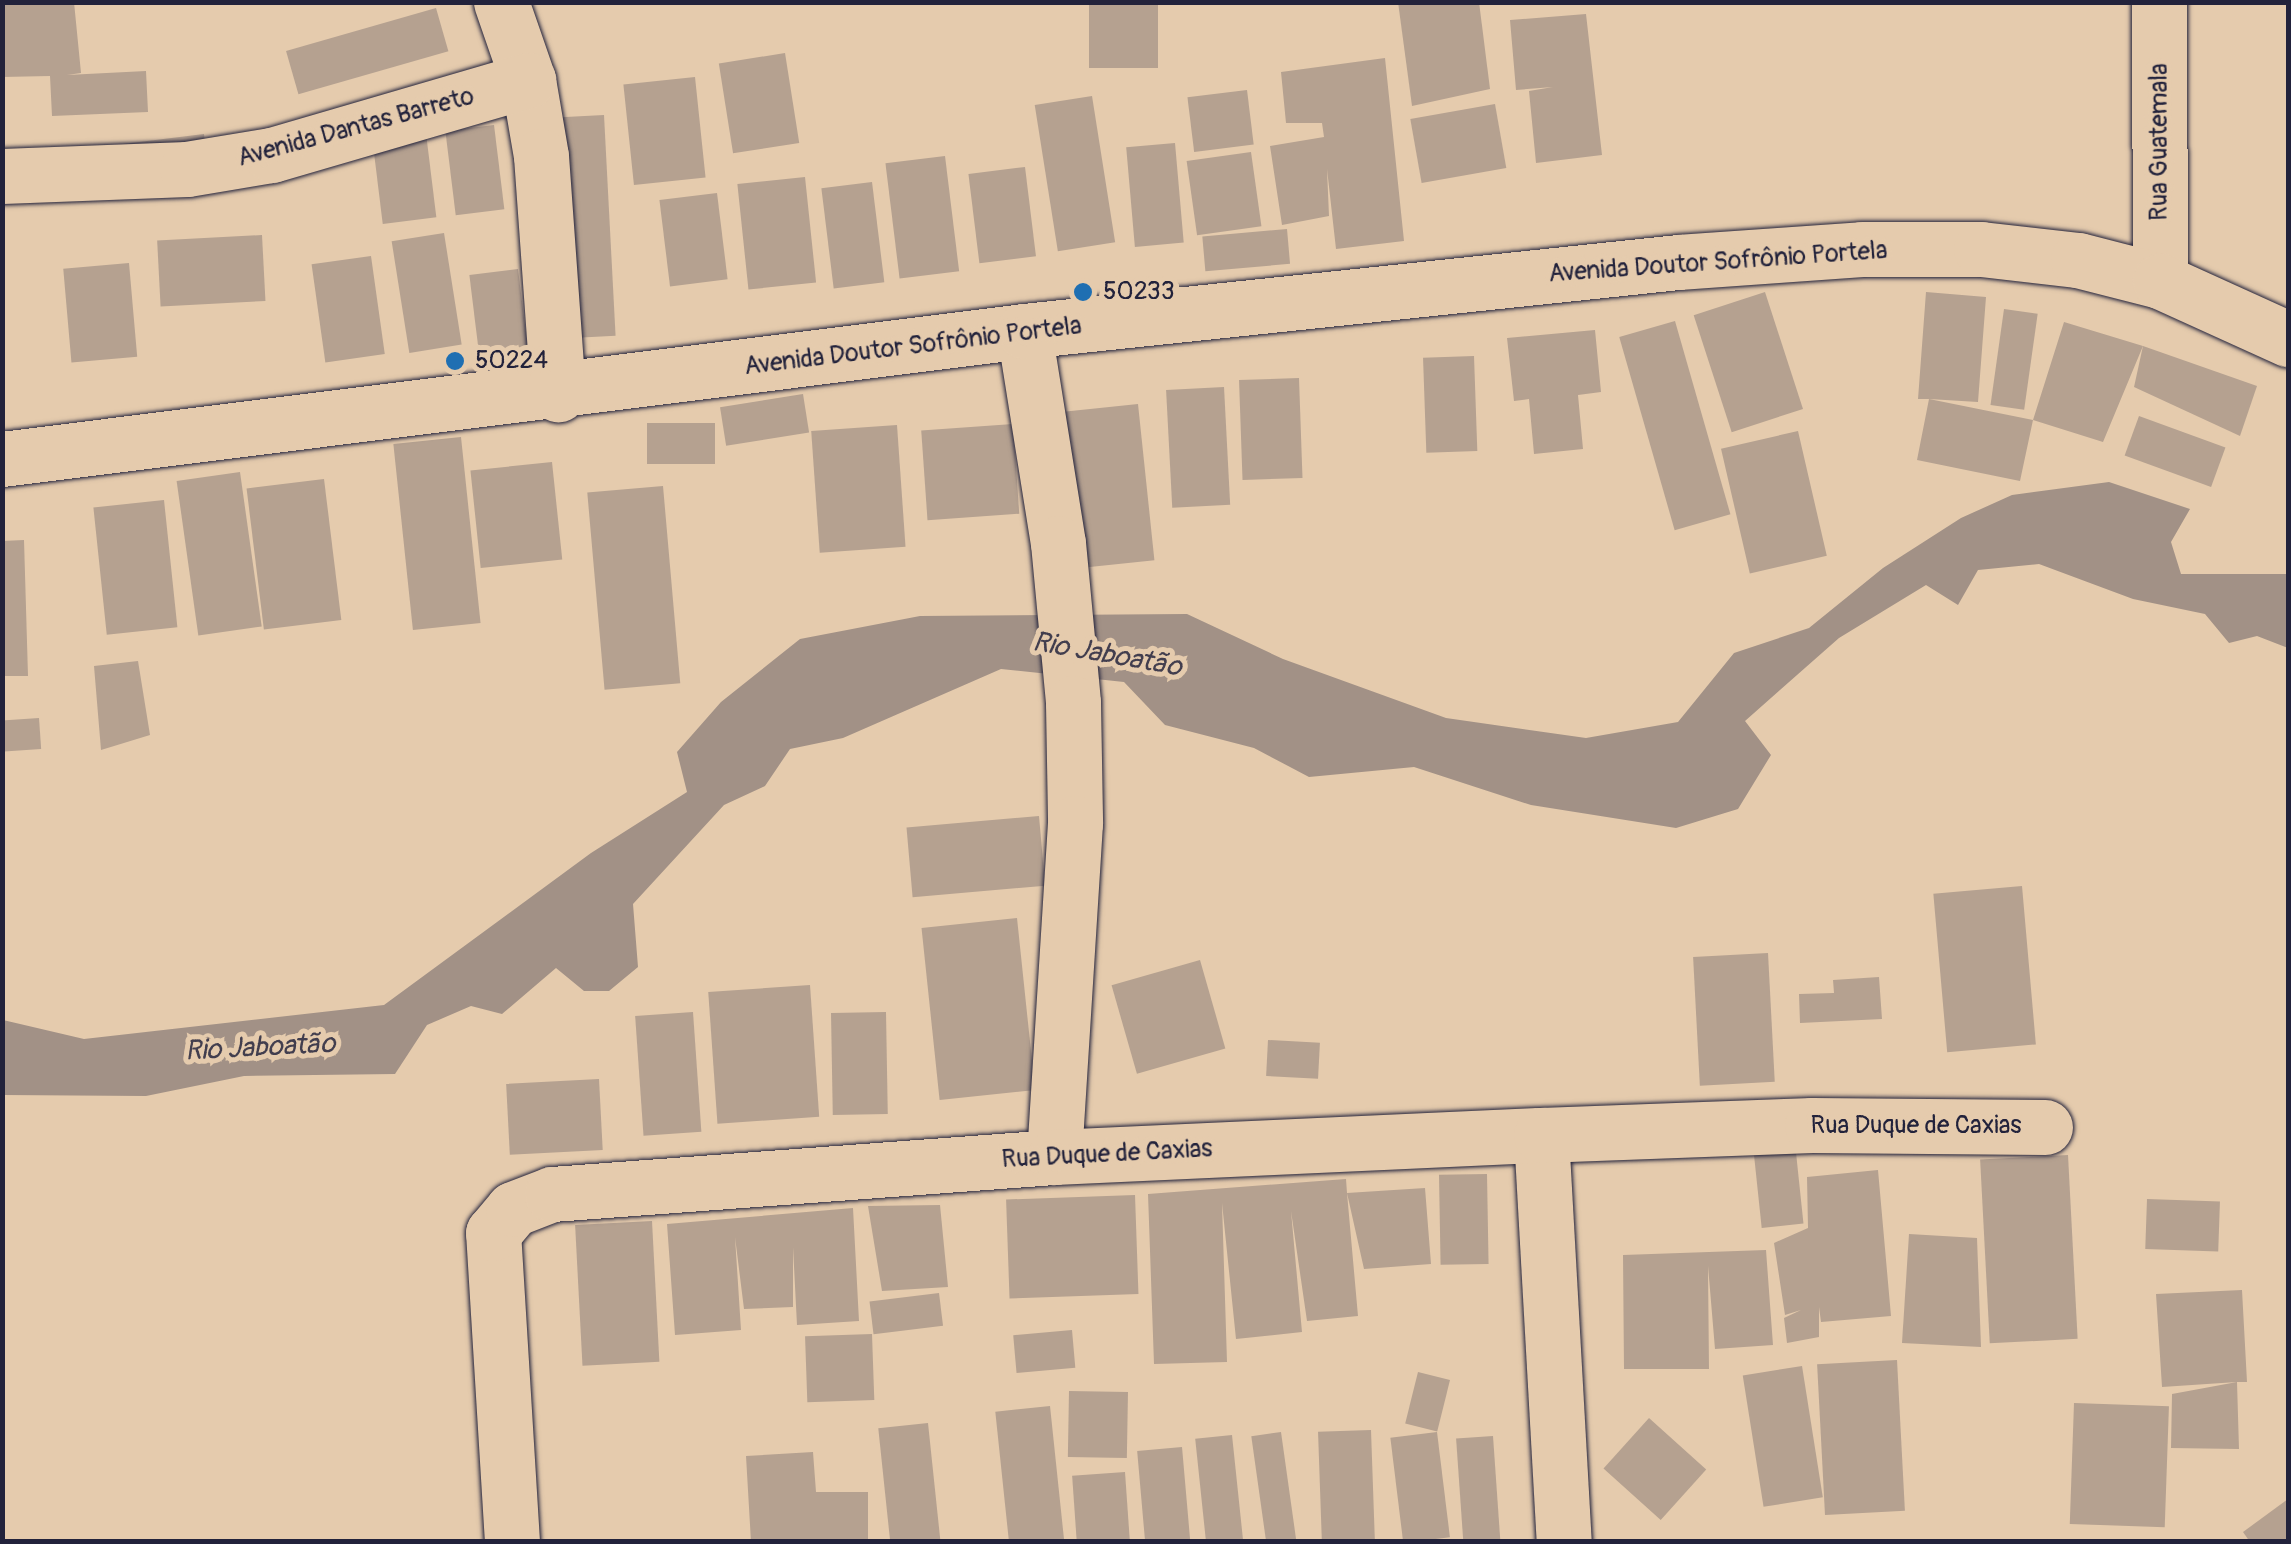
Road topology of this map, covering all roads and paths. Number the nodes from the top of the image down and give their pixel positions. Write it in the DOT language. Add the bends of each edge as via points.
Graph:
graph roads {
  1 [pos="501,2"];
  2 [pos="2159,2"];
  3 [pos="528,80"];
  4 [pos="2,176"];
  5 [pos="2160,281"];
  6 [pos="1024,331"];
  7 [pos="2288,339"];
  8 [pos="558,394"];
  9 [pos="2,458"];
  10 [pos="2045,1127"];
  11 [pos="1541,1134"];
  12 [pos="1054,1157"];
  13 [pos="512,1542"];
  14 [pos="1564,1542"];
  1 -- 3 [label="street"];
  2 -- 5 [label="street, Rua Guatemala"];
  3 -- 4 [label="street, Avenida Dantas Barreto" via="272,155 188,169"];
  3 -- 8 [label="street" via="541,156"];
  5 -- 6 [label="street, Avenida Doutor Sofrônio Portela" via="2078,260 1981,249 1862,249"];
  5 -- 7 [label="street, Avenida Doutor Sofrônio Portela"];
  6 -- 8 [label="street, Avenida Doutor Sofrônio Portela"];
  6 -- 12 [label="street" via="1073,703 1075,823"];
  8 -- 9 [label="street, Avenida Doutor Sofrônio Portela"];
  10 -- 11 [label="street, Rua Duque de Caxias" via="1812,1124"];
  11 -- 12 [label="street, Rua Duque de Caxias"];
  11 -- 14 [label="street"];
  12 -- 13 [label="street, Rua Duque de Caxias" via="552,1194 513,1209 493,1233 491,1256"];
}
